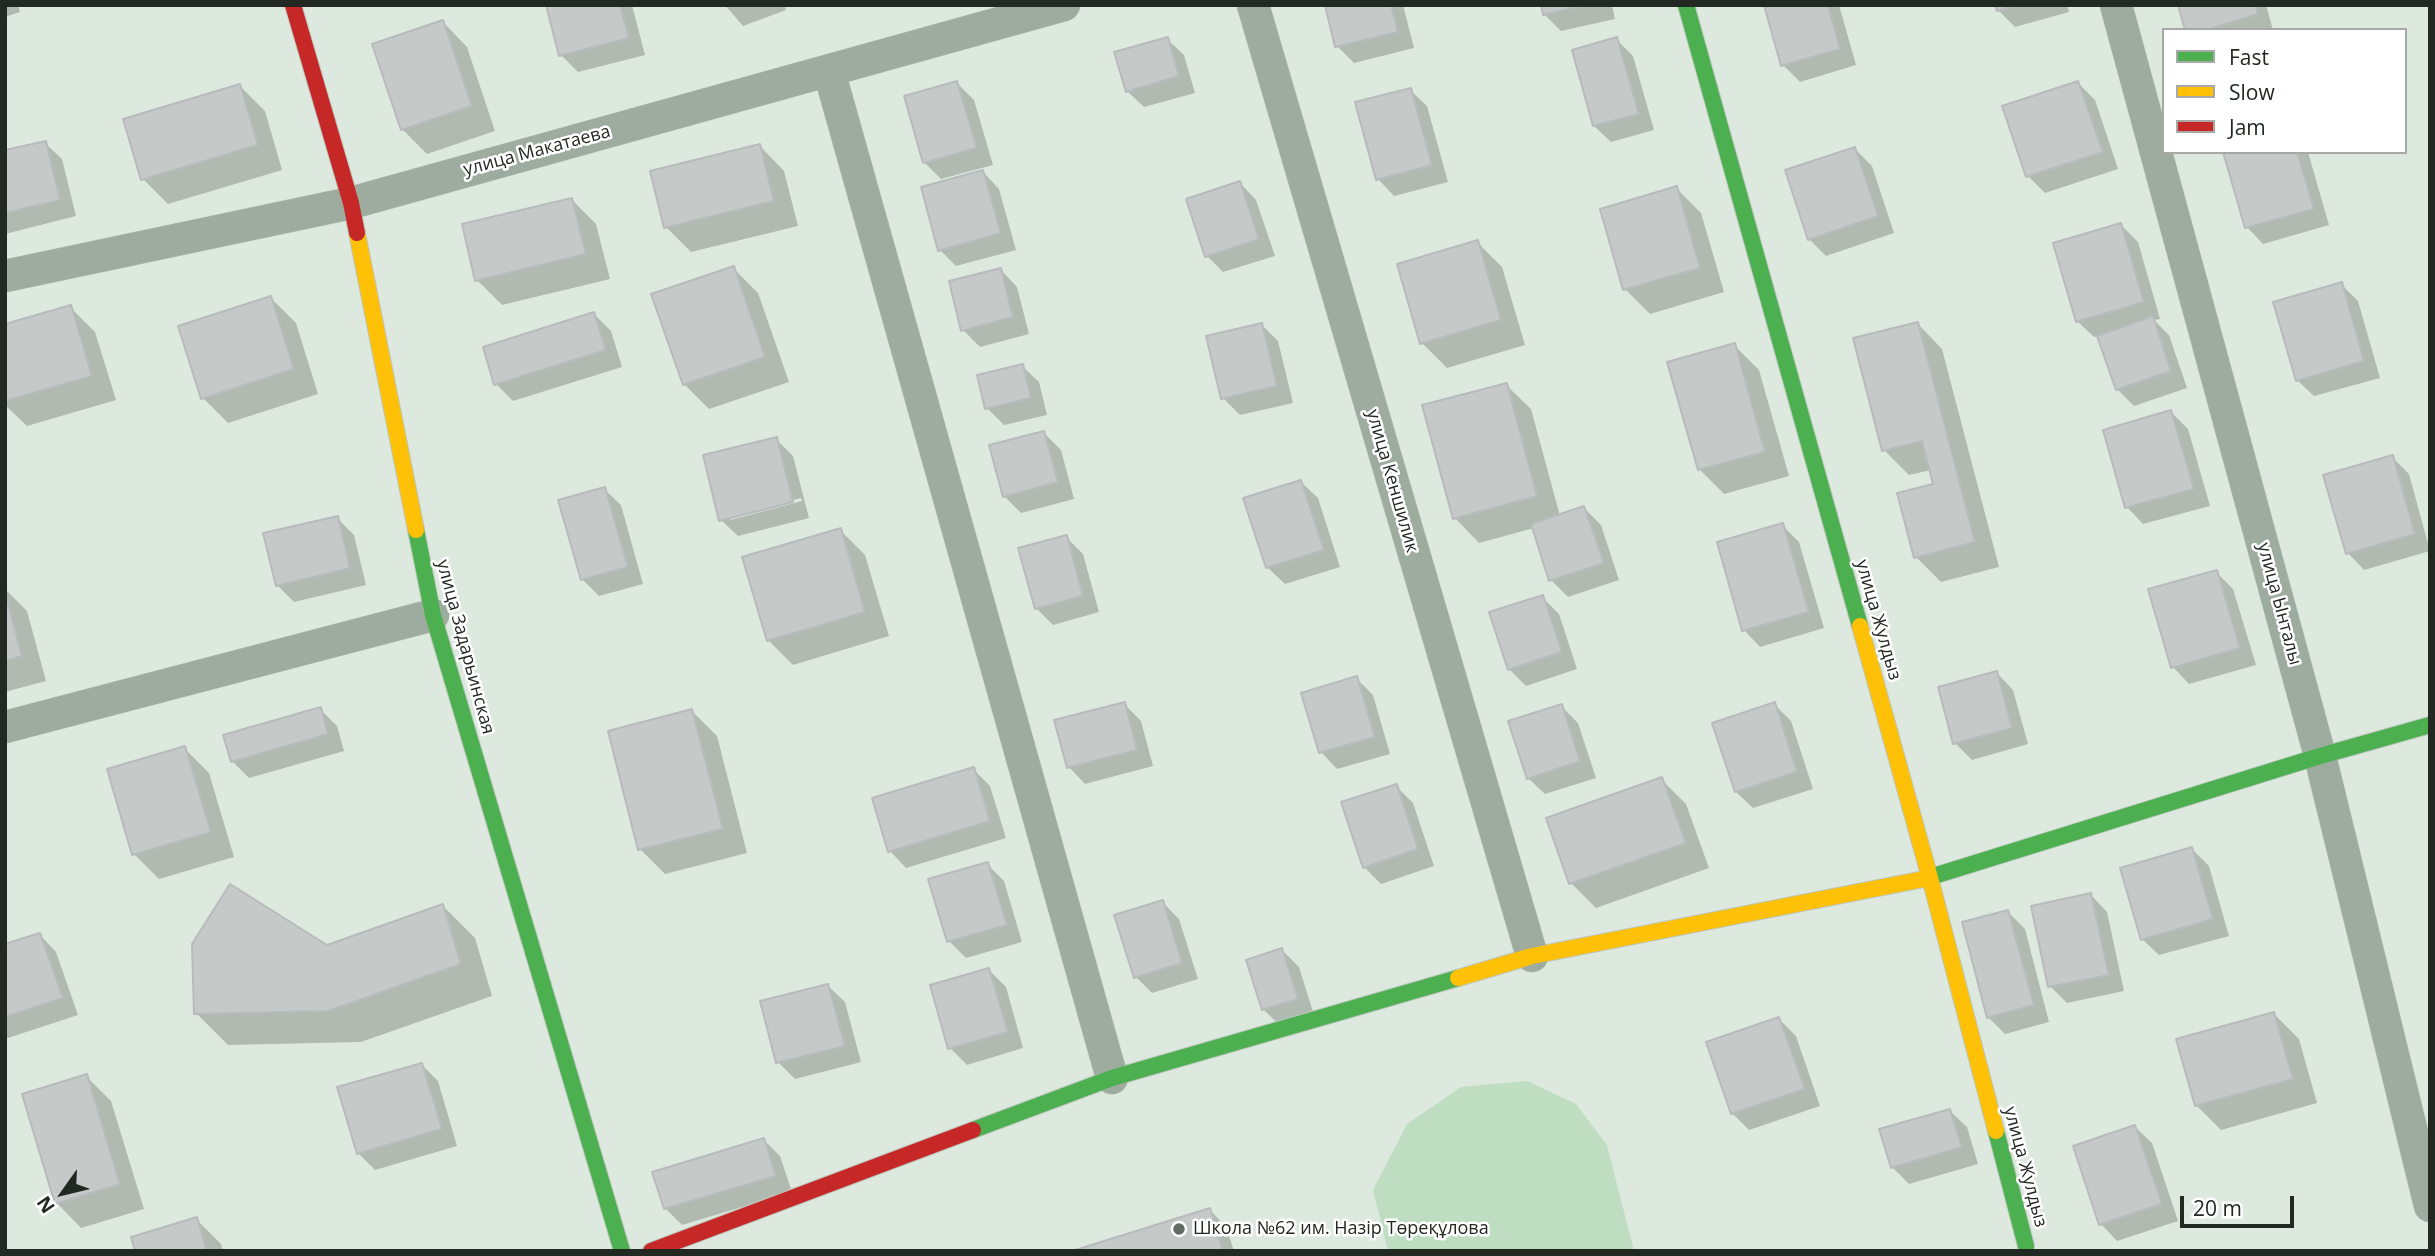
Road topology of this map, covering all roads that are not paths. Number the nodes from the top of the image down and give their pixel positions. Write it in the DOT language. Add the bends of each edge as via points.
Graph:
graph roads {
  1 [pos="293,5"];
  2 [pos="1065,5"];
  3 [pos="1253,5"];
  4 [pos="1686,5"];
  5 [pos="2116,5"];
  6 [pos="829,71"];
  7 [pos="351,203"];
  8 [pos="5,276"];
  9 [pos="433,615"];
  10 [pos="2430,725"];
  11 [pos="5,727"];
  12 [pos="2320,756"];
  13 [pos="1930,878"];
  14 [pos="1532,956"];
  15 [pos="1112,1078"];
  16 [pos="2430,1206"];
  17 [pos="2026,1246"];
  18 [pos="622,1251"];
  19 [pos="651,1251"];
  1 -- 7 [label="street, улица Задарьинская"];
  2 -- 6 [label="street, улица Макатаева"];
  3 -- 14 [label="street, улица Кеншилик"];
  4 -- 13 [label="street, улица Жулдыз"];
  5 -- 12 [label="street, улица Ынталы"];
  6 -- 7 [label="street, улица Макатаева"];
  6 -- 15 [label="street"];
  7 -- 8 [label="street, улица Макатаева"];
  7 -- 9 [label="street, улица Задарьинская"];
  9 -- 11 [label="street"];
  9 -- 18 [label="street, улица Задарьинская"];
  10 -- 12 [label="street"];
  12 -- 13 [label="street"];
  12 -- 16 [label="street, улица Ынталы"];
  13 -- 14 [label="street"];
  13 -- 17 [label="street, улица Жулдыз"];
  14 -- 15 [label="street"];
  15 -- 19 [label="street"];
}
